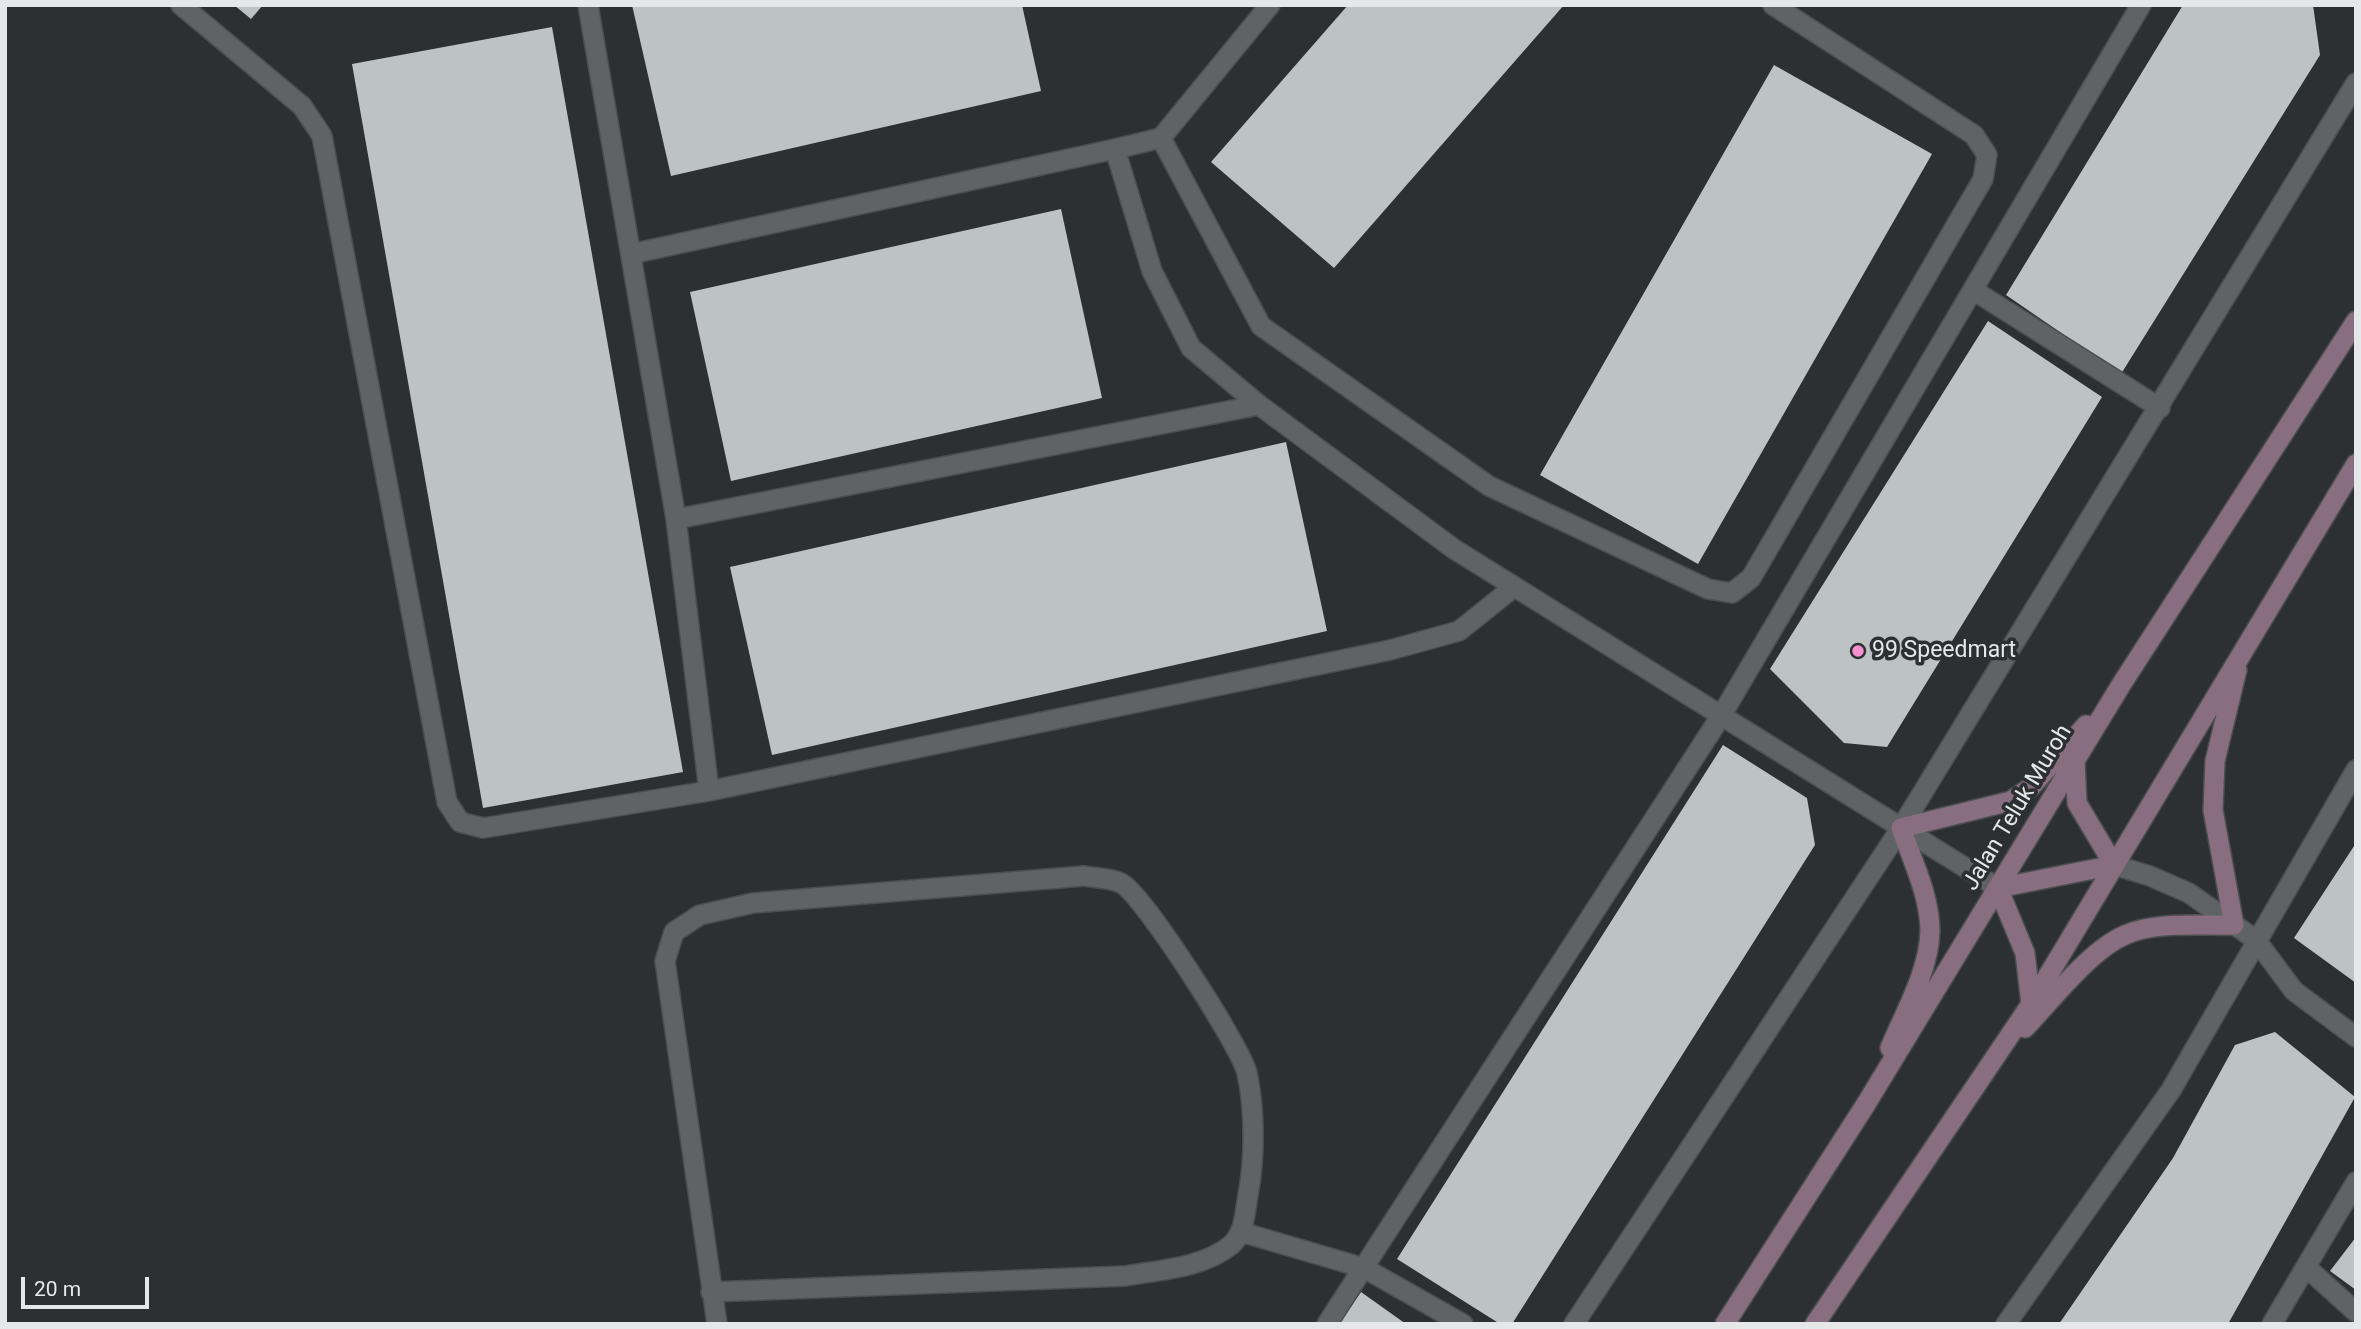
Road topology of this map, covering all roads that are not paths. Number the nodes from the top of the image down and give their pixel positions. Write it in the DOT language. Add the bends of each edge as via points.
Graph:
graph roads {
  1 [pos="181,5"];
  2 [pos="588,5"];
  3 [pos="1773,5"];
  4 [pos="2141,5"];
  5 [pos="1266,7"];
  6 [pos="2356,83"];
  7 [pos="1161,138"];
  8 [pos="1115,149"];
  9 [pos="631,254"];
  10 [pos="1973,290"];
  11 [pos="2356,321"];
  12 [pos="1259,405"];
  13 [pos="2160,408"];
  14 [pos="2356,464"];
  15 [pos="676,519"];
  16 [pos="1514,587"];
  17 [pos="2242,649"];
  18 [pos="2121,685"];
  19 [pos="1721,716"];
  20 [pos="2075,761"];
  21 [pos="2356,770"];
  22 [pos="709,791"];
  23 [pos="1901,828"];
  24 [pos="2114,865"];
  25 [pos="1998,888"];
  26 [pos="2234,925"];
  27 [pos="2256,940"];
  28 [pos="2031,1004"];
  29 [pos="2356,1037"];
  30 [pos="1995,1058"];
  31 [pos="1866,1104"];
  32 [pos="2356,1182"];
  33 [pos="1241,1231"];
  34 [pos="2306,1267"];
  35 [pos="1364,1268"];
  36 [pos="712,1292"];
  37 [pos="2356,1312"];
  38 [pos="717,1324"];
  39 [pos="1326,1324"];
  40 [pos="1463,1324"];
  41 [pos="1574,1324"];
  42 [pos="1725,1324"];
  43 [pos="1815,1324"];
  44 [pos="2006,1324"];
  45 [pos="2272,1324"];
  1 -- 22 [label="street" via="302,106 322,135 447,802 460,822 483,828"];
  2 -- 9 [label="street"];
  3 -- 7 [label="street" via="1974,135 1987,155 1983,178 1765,554 1751,578 1732,593 1708,589 1489,486 1261,326"];
  4 -- 10 [label="street"];
  5 -- 7 [label="street"];
  6 -- 13 [label="street"];
  7 -- 8 [label="street"];
  8 -- 9 [label="street"];
  8 -- 12 [label="street" via="1152,271 1191,348"];
  9 -- 15 [label="street"];
  10 -- 13 [label="street"];
  10 -- 19 [label="street"];
  11 -- 18 [label="main road, Jalan Teluk Muroh"];
  12 -- 15 [label="street"];
  12 -- 16 [label="street" via="1454,549"];
  13 -- 23 [label="street"];
  14 -- 17 [label="main road"];
  15 -- 22 [label="street"];
  16 -- 19 [label="street"];
  16 -- 22 [label="street" via="1459,631 1390,650"];
  17 -- 24 [label="main road"];
  17 -- 26 [label="main road" via="2215,761 2213,810"];
  18 -- 20 [label="main road, Jalan Teluk Muroh"];
  18 -- 23 [label="main road" via="2031,788 2011,801"];
  19 -- 23 [label="street"];
  19 -- 35 [label="street"];
  20 -- 24 [label="main road" via="2077,803"];
  20 -- 25 [label="main road, Jalan Teluk Muroh"];
  21 -- 27 [label="street"];
  23 -- 25 [label="street"];
  23 -- 31 [label="main road" via="1926,899 1930,931 1926,959"];
  23 -- 41 [label="street"];
  24 -- 25 [label="main road"];
  24 -- 26 [label="street" via="2189,894"];
  24 -- 28 [label="main road"];
  25 -- 28 [label="main road" via="2025,953"];
  25 -- 31 [label="main road, Jalan Teluk Muroh"];
  26 -- 27 [label="street"];
  26 -- 30 [label="main road" via="2125,935 2093,959"];
  27 -- 29 [label="street" via="2294,991"];
  27 -- 44 [label="street" via="2171,1090"];
  28 -- 30 [label="main road"];
  30 -- 43 [label="main road"];
  31 -- 42 [label="main road, Jalan Teluk Muroh"];
  32 -- 34 [label="street"];
  33 -- 35 [label="street"];
  33 -- 36 [label="street" via="1232,1244 1210,1257 1125,1276"];
  33 -- 36 [label="street" via="1251,1179 1246,1071 1190,972 1144,904 1121,883 1084,876 753,903 700,915 674,932 665,961"];
  34 -- 37 [label="street"];
  34 -- 45 [label="street"];
  35 -- 39 [label="street"];
  35 -- 40 [label="street"];
  36 -- 38 [label="street"];
}
